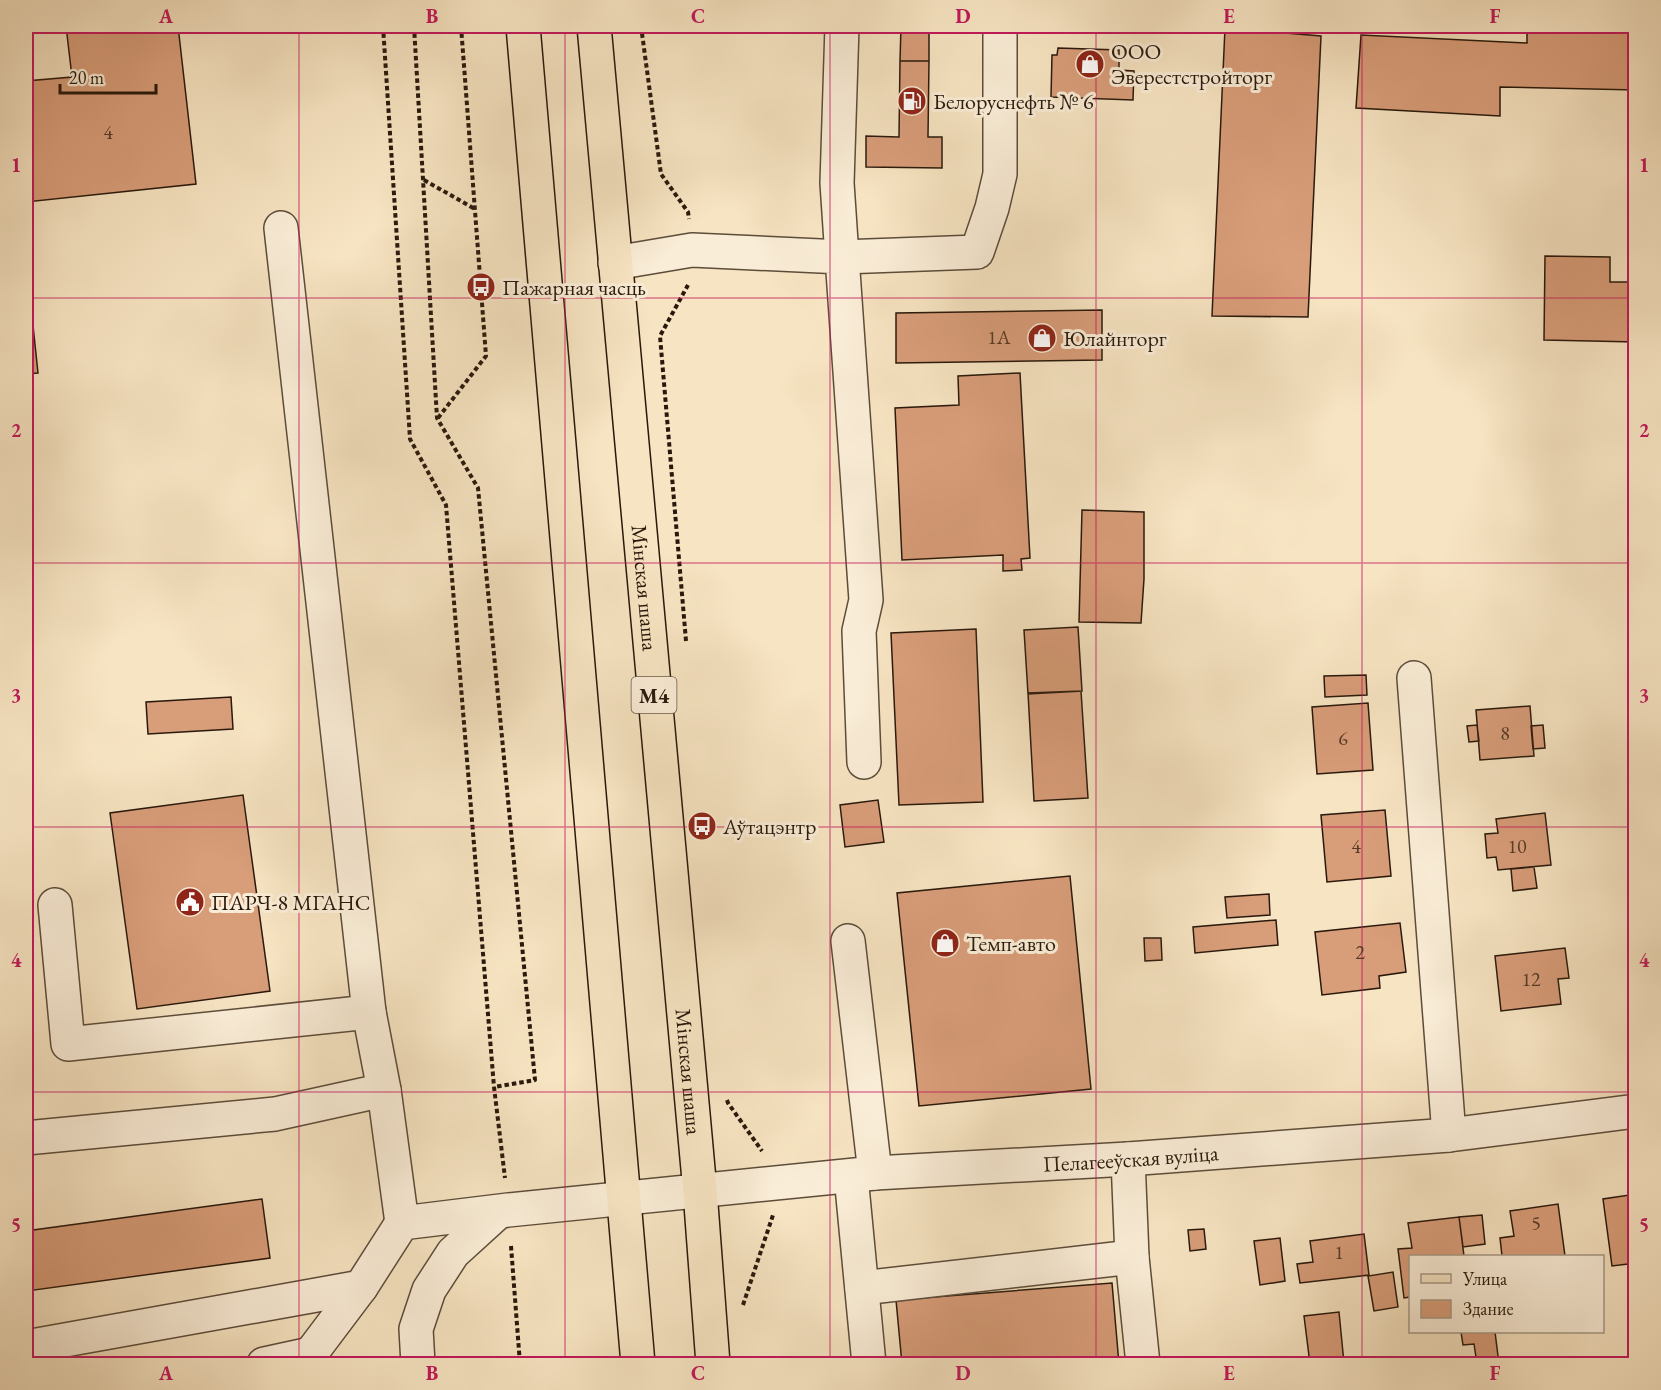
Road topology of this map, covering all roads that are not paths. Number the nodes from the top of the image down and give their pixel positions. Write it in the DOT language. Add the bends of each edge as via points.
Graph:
graph roads {
  1 [pos="523,26"];
  2 [pos="594,26"];
  3 [pos="842,26"];
  4 [pos="1000,26"];
  5 [pos="281,228"];
  6 [pos="842,256"];
  7 [pos="615,263"];
  8 [pos="1414,678"];
  9 [pos="864,762"];
  10 [pos="55,905"];
  11 [pos="848,941"];
  12 [pos="369,1011"];
  13 [pos="384,1090"];
  14 [pos="1635,1111"];
  15 [pos="1449,1135"];
  16 [pos="26,1138"];
  17 [pos="1128,1158"];
  18 [pos="863,1174"];
  19 [pos="700,1191"];
  20 [pos="622,1199"];
  21 [pos="503,1211"];
  22 [pos="402,1223"];
  23 [pos="1132,1257"];
  24 [pos="361,1287"];
  25 [pos="862,1288"];
  26 [pos="26,1347"];
  27 [pos="307,1359"];
  28 [pos="264,1365"];
  29 [pos="418,1365"];
  30 [pos="638,1365"];
  31 [pos="713,1365"];
  32 [pos="869,1365"];
  33 [pos="1143,1365"];
  1 -- 20 [label="main road"];
  2 -- 7 [label="main road, Мінская шаша / М4"];
  3 -- 6 [label="street" via="837,183"];
  4 -- 6 [label="street" via="1000,174 978,252"];
  5 -- 12 [label="street"];
  6 -- 7 [label="street" via="692,250"];
  6 -- 9 [label="street" via="866,600 859,631"];
  7 -- 19 [label="main road, Мінская шаша / М4"];
  8 -- 15 [label="street"];
  10 -- 12 [label="street" via="68,1044"];
  11 -- 18 [label="street"];
  12 -- 13 [label="street"];
  13 -- 16 [label="street" via="275,1114"];
  13 -- 22 [label="street"];
  14 -- 15 [label="street, Пелагееўская вуліца"];
  15 -- 17 [label="street, Пелагееўская вуліца"];
  17 -- 18 [label="street, Пелагееўская вуліца"];
  17 -- 23 [label="street"];
  18 -- 19 [label="street, Пелагееўская вуліца"];
  18 -- 25 [label="street"];
  19 -- 20 [label="street, Пелагееўская вуліца"];
  19 -- 31 [label="main road, Мінская шаша / М4"];
  20 -- 21 [label="street, Пелагееўская вуліца"];
  20 -- 30 [label="main road"];
  21 -- 22 [label="street, Пелагееўская вуліца"];
  21 -- 29 [label="street" via="453,1253 429,1290 416,1329"];
  22 -- 24 [label="street"];
  23 -- 25 [label="street"];
  23 -- 33 [label="street"];
  24 -- 26 [label="street"];
  24 -- 27 [label="street"];
  25 -- 32 [label="street"];
  27 -- 28 [label="street"];
}
